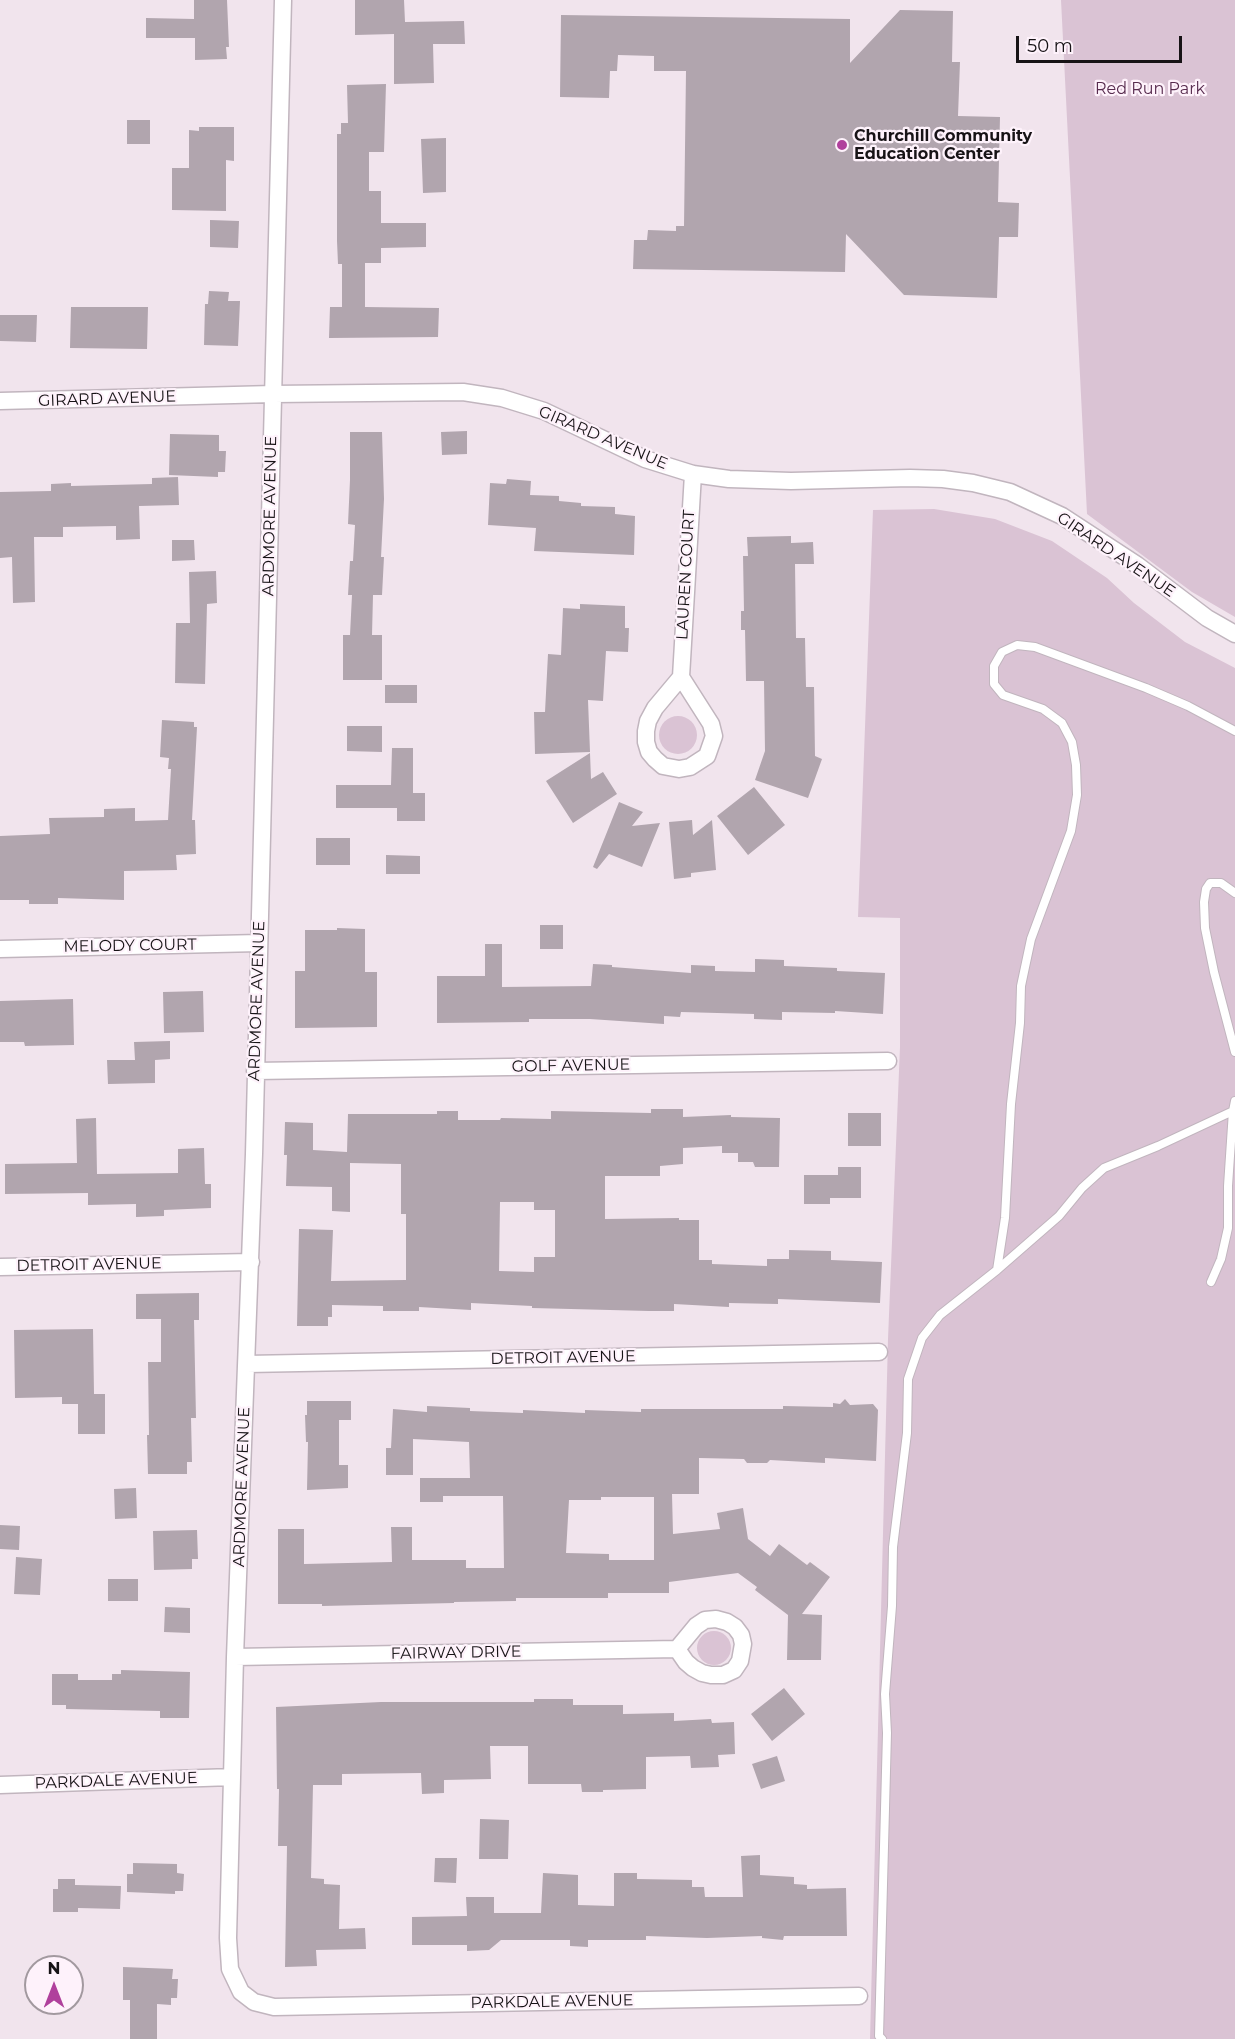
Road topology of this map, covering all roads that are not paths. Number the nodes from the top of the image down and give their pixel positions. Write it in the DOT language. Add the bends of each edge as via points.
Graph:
graph roads {
  1 [pos="283,0"];
  2 [pos="273,394"];
  3 [pos="0,401"];
  4 [pos="693,474"];
  5 [pos="1235,634"];
  6 [pos="681,677"];
  7 [pos="1235,731"];
  8 [pos="1235,893"];
  9 [pos="259,943"];
  10 [pos="0,949"];
  11 [pos="1235,1052"];
  12 [pos="888,1061"];
  13 [pos="255,1071"];
  14 [pos="1235,1101"];
  15 [pos="1234,1111"];
  16 [pos="250,1262"];
  17 [pos="0,1267"];
  18 [pos="997,1270"];
  19 [pos="1211,1282"];
  20 [pos="879,1352"];
  21 [pos="247,1364"];
  22 [pos="677,1649"];
  23 [pos="236,1657"];
  24 [pos="232,1778"];
  25 [pos="0,1785"];
  26 [pos="859,1996"];
  27 [pos="248,1997"];
  28 [pos="882,2039"];
  1 -- 2 [label="street, ARDMORE AVENUE"];
  2 -- 3 [label="street, GIRARD AVENUE"];
  2 -- 4 [label="street, GIRARD AVENUE" via="463,392 502,398 544,411 645,459"];
  2 -- 9 [label="street, ARDMORE AVENUE"];
  4 -- 5 [label="street, GIRARD AVENUE" via="792,481 943,479 1010,492 1062,516 1137,565 1206,618"];
  4 -- 6 [label="street, LAUREN COURT"];
  6 -- 6 [label="street" via="655,708 646,731 649,752 655,759 663,766 679,769 707,756 714,736 711,724"];
  7 -- 18 [label="lane" via="1146,688 1035,647 1017,645 1002,652 994,666 994,684 1003,695 1043,709 1062,723 1072,742 1077,795 1071,831 1031,939 1021,986 1005,1218"];
  8 -- 11 [label="lane" via="1221,883 1210,883 1204,902 1214,972"];
  9 -- 10 [label="street, MELODY COURT"];
  9 -- 13 [label="street, ARDMORE AVENUE"];
  12 -- 13 [label="street, GOLF AVENUE"];
  13 -- 16 [label="street, ARDMORE AVENUE"];
  14 -- 15 [label="lane"];
  15 -- 18 [label="lane" via="1104,1168 1059,1216"];
  15 -- 19 [label="lane" via="1228,1228"];
  16 -- 17 [label="street, DETROIT AVENUE"];
  16 -- 21 [label="street, ARDMORE AVENUE"];
  18 -- 28 [label="lane" via="940,1315 922,1338 908,1379 885,1694 879,2036"];
  20 -- 21 [label="street, DETROIT AVENUE"];
  21 -- 23 [label="street, ARDMORE AVENUE"];
  22 -- 23 [label="street, FAIRWAY DRIVE"];
  23 -- 24 [label="street, ARDMORE AVENUE"];
  24 -- 25 [label="street, PARKDALE AVENUE"];
  24 -- 27 [label="street, ARDMORE AVENUE" via="228,1954 230,1970"];
  26 -- 27 [label="street, PARKDALE AVENUE" via="274,2007"];
}
